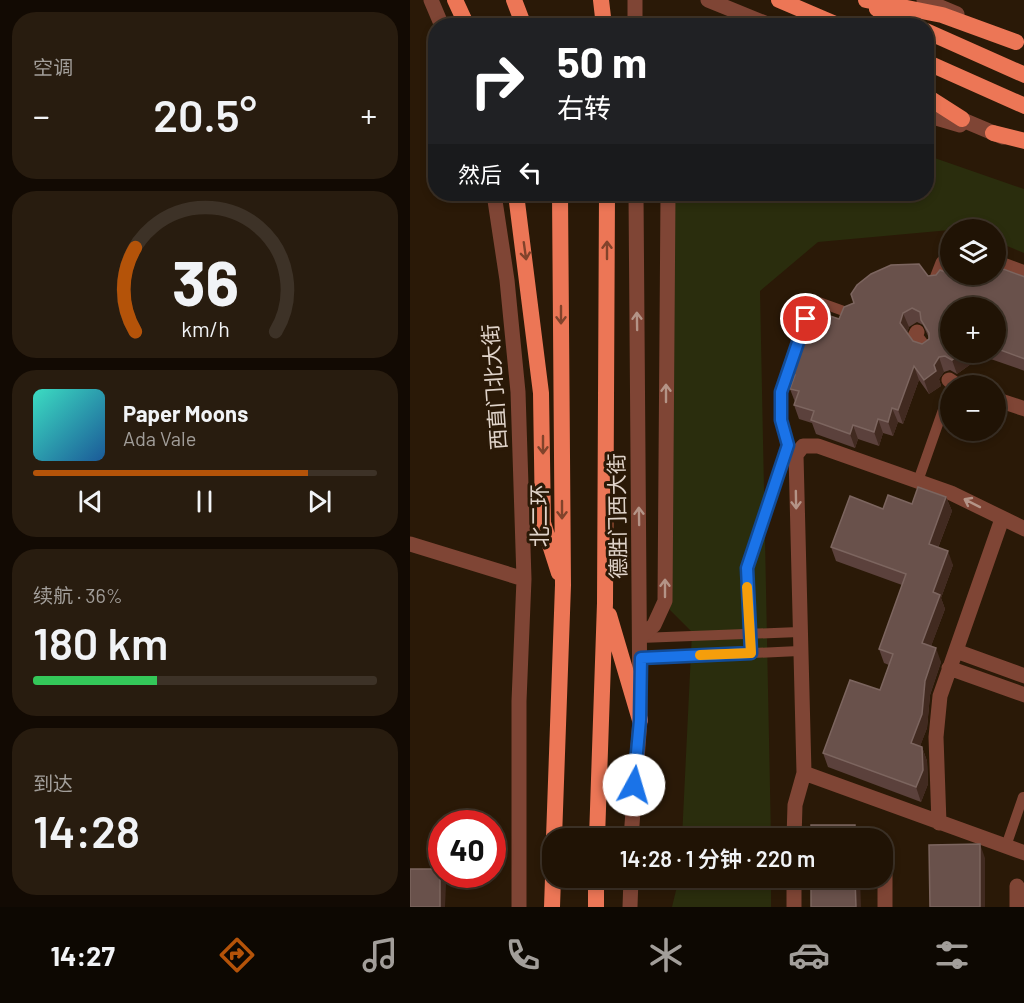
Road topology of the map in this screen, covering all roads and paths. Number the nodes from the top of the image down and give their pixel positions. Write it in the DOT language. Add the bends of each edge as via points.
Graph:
graph roads {
  1 [pos="431,0"];
  2 [pos="455,0"];
  3 [pos="514,0"];
  4 [pos="601,0"];
  5 [pos="635,0"];
  6 [pos="708,0"];
  7 [pos="779,0"];
  8 [pos="856,0"];
  9 [pos="866,0"];
  10 [pos="924,0"];
  11 [pos="934,0"];
  12 [pos="948,10"];
  13 [pos="439,18"];
  14 [pos="463,18"];
  15 [pos="521,18"];
  16 [pos="603,18"];
  17 [pos="635,18"];
  18 [pos="752,18"];
  19 [pos="822,18"];
  20 [pos="896,18"];
  21 [pos="934,35"];
  22 [pos="1020,44"];
  23 [pos="934,66"];
  24 [pos="1025,75"];
  25 [pos="934,101"];
  26 [pos="1025,106"];
  27 [pos="934,108"];
  28 [pos="934,117"];
  29 [pos="962,119"];
  30 [pos="993,133"];
  31 [pos="1025,143"];
  32 [pos="495,201"];
  33 [pos="517,201"];
  34 [pos="560,201"];
  35 [pos="607,201"];
  36 [pos="636,201"];
  37 [pos="668,201"];
  38 [pos="1006,266"];
  39 [pos="940,271"];
  40 [pos="1025,273"];
  41 [pos="936,281"];
  42 [pos="852,314"];
  43 [pos="913,334"];
  44 [pos="925,349"];
  45 [pos="1006,403"];
  46 [pos="1025,409"];
  47 [pos="940,419"];
  48 [pos="786,440"];
  49 [pos="820,447"];
  50 [pos="795,464"];
  51 [pos="918,481"];
  52 [pos="1002,519"];
  53 [pos="1025,529"];
  54 [pos="410,544"];
  55 [pos="524,579"];
  56 [pos="563,585"];
  57 [pos="605,603"];
  58 [pos="750,632"];
  59 [pos="799,632"];
  60 [pos="640,638"];
  61 [pos="799,651"];
  62 [pos="956,651"];
  63 [pos="751,653"];
  64 [pos="641,658"];
  65 [pos="949,668"];
  66 [pos="1025,676"];
  67 [pos="1025,695"];
  68 [pos="640,720"];
  69 [pos="804,773"];
  70 [pos="1023,797"];
  71 [pos="939,823"];
  72 [pos="554,828"];
  73 [pos="597,828"];
  74 [pos="632,828"];
  75 [pos="794,828"];
  76 [pos="1006,846"];
  77 [pos="1025,853"];
  78 [pos="1017,886"];
  79 [pos="553,888"];
  80 [pos="596,888"];
  81 [pos="630,888"];
  82 [pos="794,888"];
  83 [pos="886,888"];
  84 [pos="519,907"];
  85 [pos="552,907"];
  86 [pos="596,907"];
  87 [pos="630,907"];
  88 [pos="794,907"];
  89 [pos="886,907"];
  90 [pos="1017,907"];
  1 -- 13 [label="street"];
  2 -- 14 [label="highway"];
  3 -- 15 [label="highway"];
  4 -- 16 [label="highway"];
  5 -- 17 [label="street"];
  6 -- 18 [label="street"];
  7 -- 19 [label="highway"];
  8 -- 20 [label="highway"];
  9 -- 22 [label="highway" via="951,18"];
  10 -- 12 [label="street"];
  11 -- 12 [label="street"];
  12 -- 22 [label="street"];
  21 -- 24 [label="highway"];
  23 -- 26 [label="highway"];
  25 -- 29 [label="highway"];
  27 -- 29 [label="street"];
  28 -- 30 [label="street"];
  29 -- 30 [label="street"];
  30 -- 31 [label="highway"];
  32 -- 55 [label="street, 西直门北大街" via="517,371"];
  33 -- 56 [label="highway, one-way" via="541,385 543,523"];
  34 -- 56 [label="highway, 北二环, one-way"];
  57 -- 35 [label="highway, one-way"];
  60 -- 36 [label="street, 德胜门西大街, one-way"];
  60 -- 37 [label="street, one-way" via="656,622 665,601"];
  38 -- 40 [label="street"];
  39 -- 41 [label="street"];
  42 -- 48 [label="lane" via="813,300 782,386 780,407"];
  43 -- 44 [label="street"];
  45 -- 46 [label="street"];
  47 -- 51 [label="lane"];
  48 -- 49 [label="lane"];
  48 -- 50 [label="lane"];
  48 -- 58 [label="lane" via="747,568"];
  49 -- 50 [label="street" via="803,446 797,452"];
  49 -- 51 [label="street"];
  50 -- 59 [label="street, one-way"];
  52 -- 51 [label="street, one-way" via="959,496"];
  52 -- 53 [label="street"];
  52 -- 62 [label="street"];
  54 -- 55 [label="street"];
  55 -- 84 [label="street" via="519,701"];
  56 -- 72 [label="highway, 北二环"];
  57 -- 68 [label="highway"];
  57 -- 73 [label="highway"];
  58 -- 59 [label="lane"];
  58 -- 60 [label="lane"];
  58 -- 63 [label="lane"];
  59 -- 61 [label="street"];
  60 -- 64 [label="street, 德胜门西大街"];
  61 -- 63 [label="lane"];
  61 -- 69 [label="street"];
  62 -- 65 [label="street"];
  62 -- 66 [label="street"];
  63 -- 64 [label="lane"];
  64 -- 68 [label="street, 德胜门西大街"];
  65 -- 67 [label="street"];
  65 -- 71 [label="street" via="937,717"];
  68 -- 74 [label="street, 德胜门西大街"];
  69 -- 71 [label="street"];
  69 -- 75 [label="street" via="795,805"];
  70 -- 76 [label="lane"];
  71 -- 76 [label="street"];
  76 -- 77 [label="street"];
  78 -- 90 [label="street"];
  79 -- 85 [label="highway"];
  80 -- 86 [label="highway"];
  81 -- 87 [label="street"];
  82 -- 88 [label="street"];
  83 -- 89 [label="street"];
}
